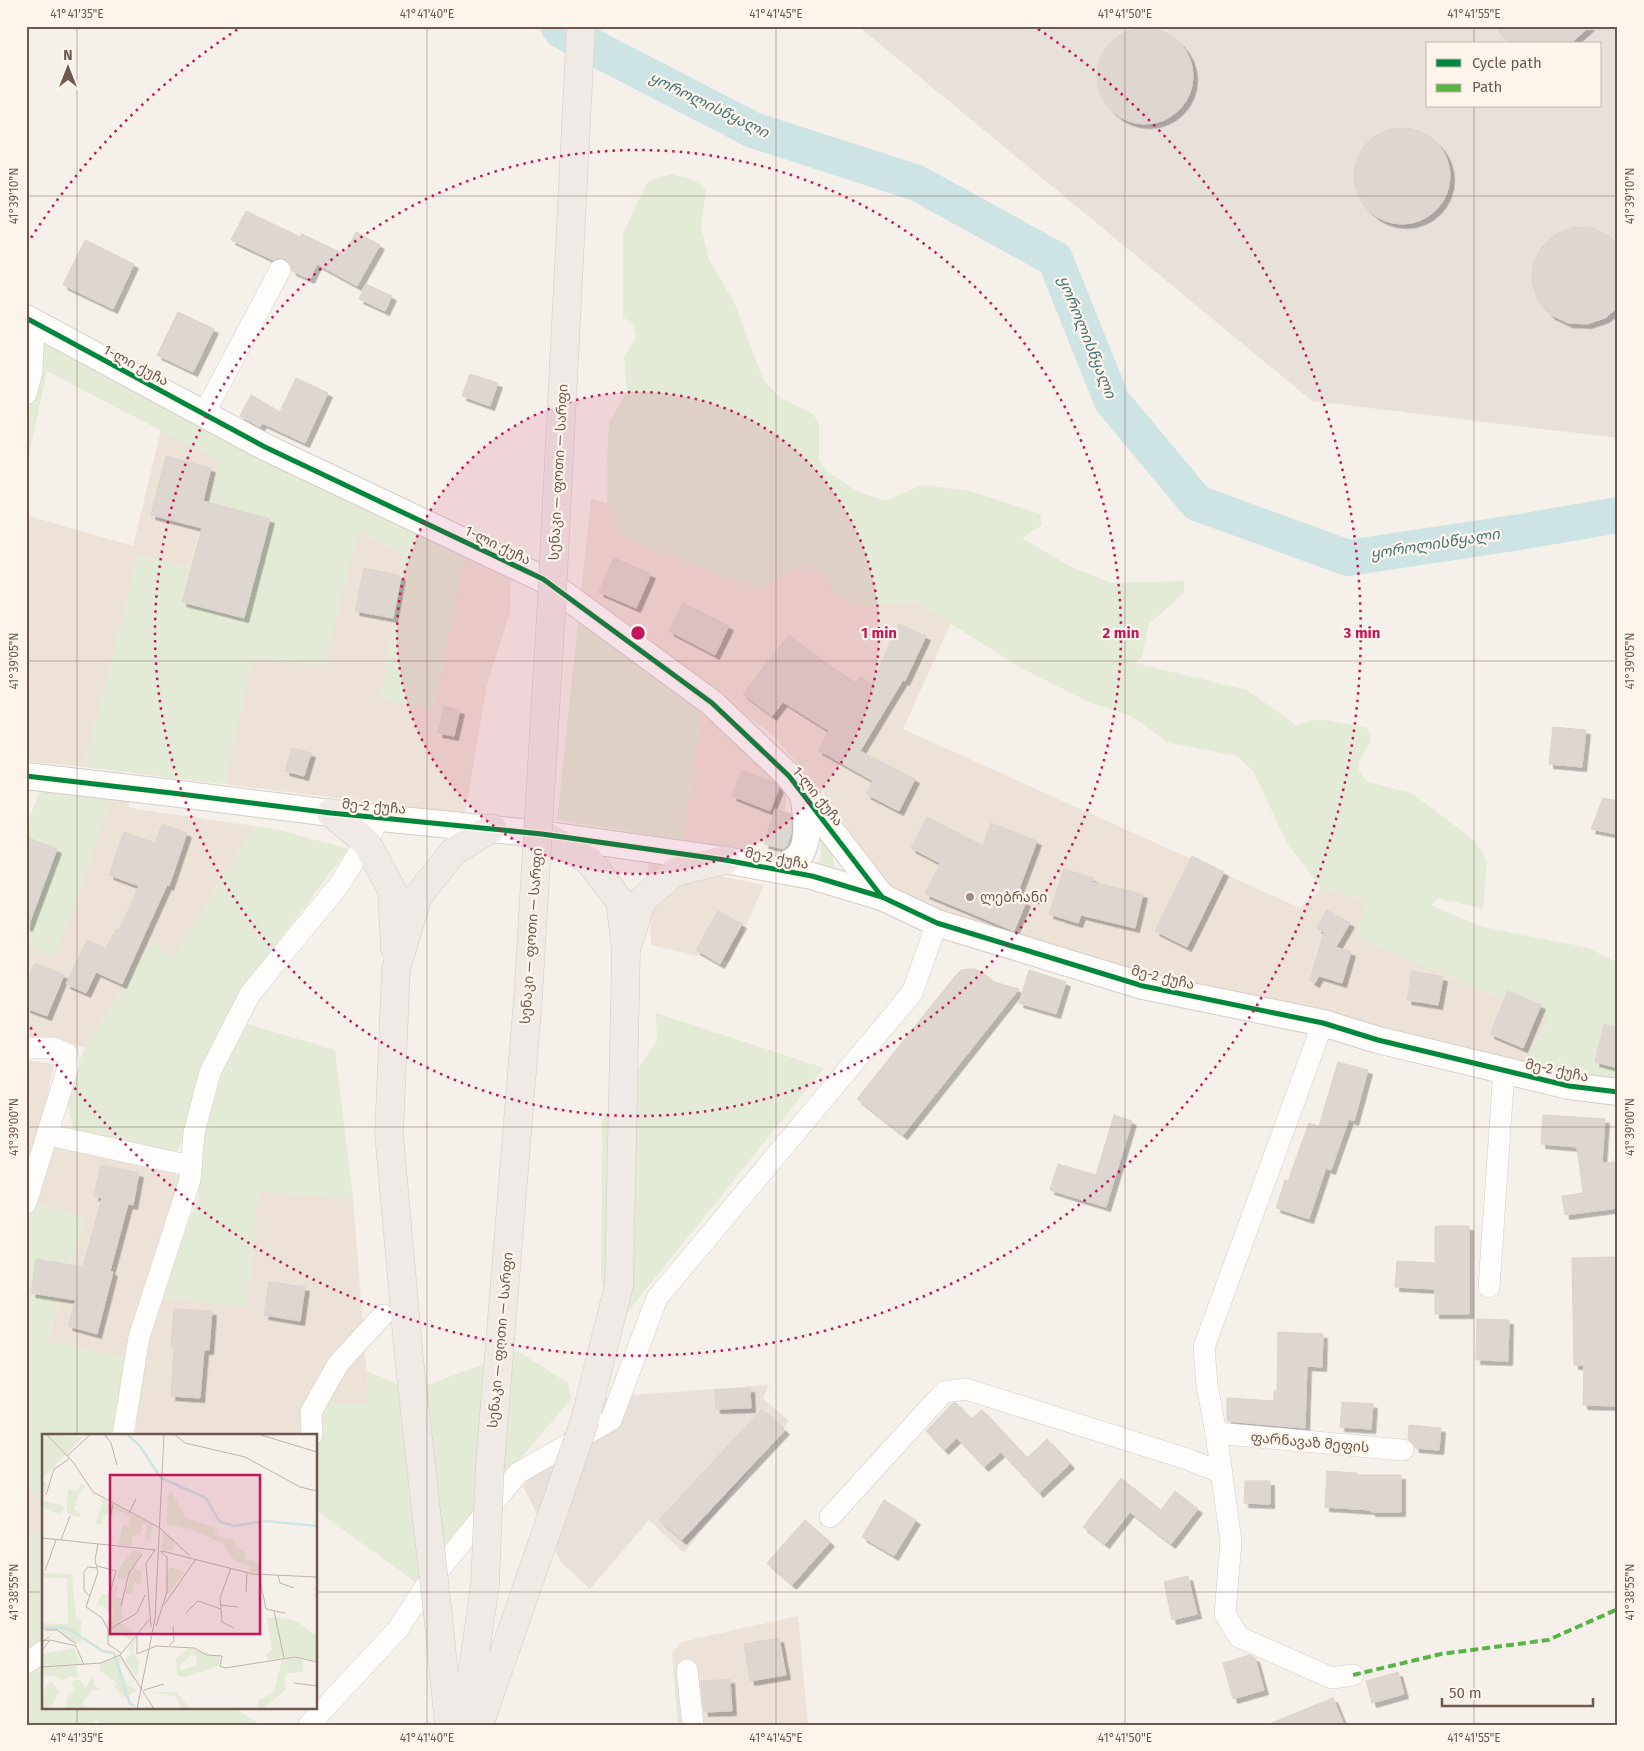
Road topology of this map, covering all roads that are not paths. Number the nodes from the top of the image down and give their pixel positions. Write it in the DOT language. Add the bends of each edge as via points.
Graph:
graph roads {
  1 [pos="581,26"];
  2 [pos="280,270"];
  3 [pos="30,320"];
  4 [pos="26,394"];
  5 [pos="204,414"];
  6 [pos="26,776"];
  7 [pos="803,792"];
  8 [pos="331,813"];
  9 [pos="381,818"];
  10 [pos="492,828"];
  11 [pos="542,834"];
  12 [pos="366,842"];
  13 [pos="725,860"];
  14 [pos="779,870"];
  15 [pos="882,897"];
  16 [pos="937,923"];
  17 [pos="626,952"];
  18 [pos="396,969"];
  19 [pos="1323,1023"];
  20 [pos="26,1048"];
  21 [pos="1504,1070"];
  22 [pos="1618,1092"];
  23 [pos="49,1135"];
  24 [pos="191,1166"];
  25 [pos="26,1203"];
  26 [pos="1489,1287"];
  27 [pos="383,1315"];
  28 [pos="1216,1433"];
  29 [pos="123,1434"];
  30 [pos="312,1434"];
  31 [pos="1403,1450"];
  32 [pos="1222,1473"];
  33 [pos="830,1517"];
  34 [pos="42,1652"];
  35 [pos="26,1663"];
  36 [pos="687,1670"];
  37 [pos="1353,1675"];
  38 [pos="309,1725"];
  39 [pos="449,1725"];
  40 [pos="465,1725"];
  41 [pos="479,1725"];
  42 [pos="693,1725"];
  1 -- 40 [label="highway, სენაკი — ფოთი — სარფი, bridge" via="528,998 490,1465 485,1584"];
  2 -- 5 [label="street"];
  3 -- 4 [label="street" via="32,371"];
  3 -- 5 [label="street, 1-ლი ქუჩა"];
  5 -- 7 [label="street, 1-ლი ქუჩა" via="265,447 543,579 712,703"];
  6 -- 8 [label="street, მე-2 ქუჩა"];
  7 -- 14 [label="street" via="806,842 799,856"];
  7 -- 15 [label="street, 1-ლი ქუჩა"];
  8 -- 9 [label="street, მე-2 ქუჩა"];
  8 -- 12 [label="highway"];
  9 -- 10 [label="street, მე-2 ქუჩა"];
  9 -- 12 [label="street"];
  10 -- 11 [label="street, მე-2 ქუჩა"];
  10 -- 18 [label="highway" via="454,850 418,896"];
  11 -- 13 [label="street, მე-2 ქუჩა"];
  11 -- 17 [label="highway" via="589,861 620,901"];
  12 -- 18 [label="highway" via="392,890"];
  12 -- 24 [label="street" via="339,885 250,994 210,1072 194,1133"];
  13 -- 14 [label="street, მე-2 ქუჩა"];
  13 -- 17 [label="highway" via="675,872 642,900"];
  14 -- 15 [label="street, მე-2 ქუჩა" via="812,876"];
  15 -- 16 [label="street, მე-2 ქუჩა"];
  16 -- 19 [label="street, მე-2 ქუჩა" via="1143,986"];
  16 -- 38 [label="street" via="912,993 657,1298 611,1420 518,1473 426,1587 398,1629"];
  17 -- 41 [label="highway, bridge" via="618,1285 585,1420"];
  18 -- 39 [label="highway, bridge" via="389,1134 409,1358"];
  19 -- 21 [label="street, მე-2 ქუჩა" via="1378,1040"];
  19 -- 28 [label="street" via="1204,1347"];
  20 -- 23 [label="street" via="53,1048 68,1054 69,1064"];
  21 -- 22 [label="street, მე-2 ქუჩა" via="1570,1086"];
  21 -- 26 [label="street"];
  23 -- 24 [label="street"];
  23 -- 25 [label="street"];
  24 -- 29 [label="street" via="190,1180 139,1337"];
  27 -- 30 [label="street" via="338,1364 311,1412"];
  28 -- 31 [label="street, ფარნავაზ მეფის"];
  28 -- 32 [label="street"];
  32 -- 33 [label="street" via="966,1389 944,1392"];
  32 -- 37 [label="street" via="1231,1541 1225,1614 1239,1636 1332,1678"];
  34 -- 35 [label="street"];
  36 -- 42 [label="street"];
}
